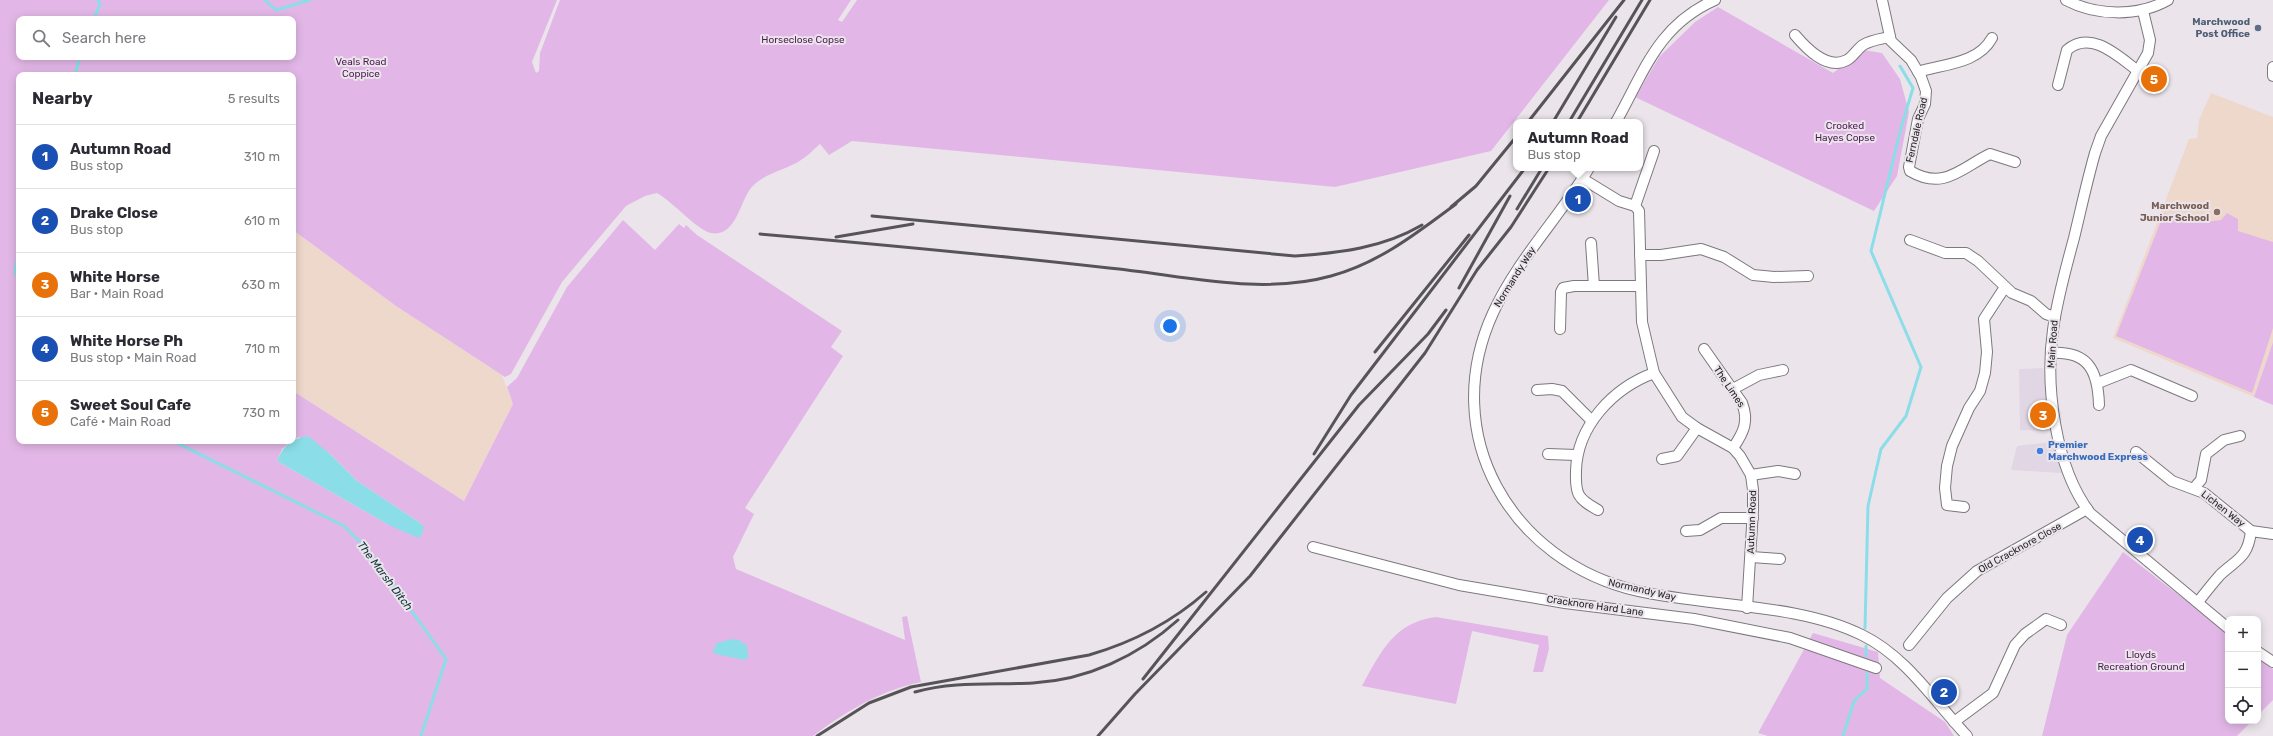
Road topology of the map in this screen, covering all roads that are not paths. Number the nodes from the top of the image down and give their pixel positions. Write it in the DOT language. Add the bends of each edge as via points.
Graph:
graph roads {
  1 [pos="1715,0"];
  2 [pos="1882,0"];
  3 [pos="2066,0"];
  4 [pos="2168,0"];
  5 [pos="2142,11"];
  6 [pos="1795,35"];
  7 [pos="1890,37"];
  8 [pos="1992,38"];
  9 [pos="2273,67"];
  10 [pos="2138,71"];
  11 [pos="1918,72"];
  12 [pos="2273,76"];
  13 [pos="2058,85"];
  14 [pos="1618,119"];
  15 [pos="1654,151"];
  16 [pos="2015,162"];
  17 [pos="1587,171"];
  18 [pos="1583,178"];
  19 [pos="1635,206"];
  20 [pos="1910,240"];
  21 [pos="1591,243"];
  22 [pos="1640,255"];
  23 [pos="1808,276"];
  24 [pos="1594,286"];
  25 [pos="1640,286"];
  26 [pos="2005,287"];
  27 [pos="2055,317"];
  28 [pos="1560,329"];
  29 [pos="1704,349"];
  30 [pos="2051,353"];
  31 [pos="1783,370"];
  32 [pos="1654,373"];
  33 [pos="2098,383"];
  34 [pos="1733,389"];
  35 [pos="1537,390"];
  36 [pos="2192,396"];
  37 [pos="2099,404"];
  38 [pos="1591,420"];
  39 [pos="1697,428"];
  40 [pos="2240,436"];
  41 [pos="1733,448"];
  42 [pos="2136,452"];
  43 [pos="1548,454"];
  44 [pos="1576,455"];
  45 [pos="1662,459"];
  46 [pos="1795,474"];
  47 [pos="1751,475"];
  48 [pos="2194,488"];
  49 [pos="1964,507"];
  50 [pos="2087,509"];
  51 [pos="1598,510"];
  52 [pos="1753,518"];
  53 [pos="1686,531"];
  54 [pos="2251,531"];
  55 [pos="2273,534"];
  56 [pos="1313,547"];
  57 [pos="1751,557"];
  58 [pos="1780,559"];
  59 [pos="2198,602"];
  60 [pos="1747,608"];
  61 [pos="2061,625"];
  62 [pos="2225,625"];
  63 [pos="1909,645"];
  64 [pos="2261,654"];
  65 [pos="2273,662"];
  66 [pos="1876,668"];
  67 [pos="1954,722"];
  68 [pos="1967,736"];
  1 -- 14 [label="street" via="1690,13 1664,37 1648,61"];
  2 -- 7 [label="street, Ferndale Road"];
  3 -- 5 [label="street" via="2092,10"];
  4 -- 5 [label="street"];
  5 -- 10 [label="street, Main Road" via="2150,48"];
  6 -- 7 [label="street" via="1813,54 1832,62 1849,59 1863,45"];
  7 -- 11 [label="street, Ferndale Road" via="1895,46 1911,60"];
  8 -- 11 [label="street" via="1980,53 1972,57"];
  9 -- 12 [label="street"];
  10 -- 13 [label="street" via="2103,47 2082,42 2067,50"];
  10 -- 27 [label="street, Main Road" via="2101,136 2095,152"];
  11 -- 16 [label="street, Ferndale Road" via="1926,91 1925,104 1915,131 1910,172 1930,180 1940,180 1968,168 1990,154"];
  15 -- 19 [label="street"];
  17 -- 18 [label="street, Normandy Way"];
  18 -- 19 [label="street" via="1619,201"];
  18 -- 60 [label="street, Normandy Way" via="1517,269 1493,312 1484,337 1475,372 1473,399 1476,424 1485,458 1507,504 1524,526 1553,552 1582,572 1637,591"];
  19 -- 22 [label="street, Autumn Road" via="1640,215"];
  20 -- 26 [label="street" via="1945,253 1966,254 1978,261"];
  21 -- 24 [label="street"];
  22 -- 23 [label="street" via="1661,255 1701,249 1724,257 1753,275"];
  22 -- 25 [label="street, Autumn Road"];
  24 -- 25 [label="street"];
  24 -- 28 [label="street" via="1563,288"];
  25 -- 32 [label="street, Autumn Road" via="1642,322"];
  26 -- 27 [label="street" via="2031,301 2046,314"];
  26 -- 49 [label="street" via="1984,319 1987,352 1980,391 1960,426 1947,466 1945,488 1948,505"];
  27 -- 30 [label="street, Main Road"];
  29 -- 34 [label="street, The Limes"];
  30 -- 33 [label="street" via="2065,353 2085,361 2093,369"];
  30 -- 50 [label="street, Main Road" via="2058,437 2072,483"];
  31 -- 34 [label="street" via="1759,375"];
  32 -- 38 [label="street" via="1636,380"];
  32 -- 39 [label="street, Autumn Road" via="1682,417"];
  33 -- 36 [label="street" via="2131,370"];
  33 -- 37 [label="street"];
  34 -- 41 [label="street, The Limes" via="1746,412 1744,431"];
  35 -- 38 [label="street" via="1562,391"];
  38 -- 44 [label="street"];
  39 -- 41 [label="street, Autumn Road"];
  39 -- 45 [label="street" via="1677,456"];
  40 -- 48 [label="street" via="2224,440 2206,454 2201,480"];
  41 -- 47 [label="street, Autumn Road"];
  42 -- 48 [label="street, Lichen Way" via="2172,480"];
  43 -- 44 [label="street"];
  44 -- 51 [label="street" via="1576,489 1584,501"];
  46 -- 47 [label="street" via="1778,472"];
  47 -- 52 [label="street, Autumn Road"];
  48 -- 54 [label="street, Lichen Way" via="2204,493"];
  50 -- 59 [label="street, Main Road" via="2107,529"];
  50 -- 63 [label="street, Old Cracknore Close" via="1977,571 1947,598"];
  52 -- 53 [label="street" via="1722,518 1700,530"];
  52 -- 57 [label="street, Autumn Road"];
  54 -- 55 [label="street"];
  54 -- 59 [label="street" via="2250,543 2245,553 2222,574"];
  56 -- 66 [label="street, Cracknore Hard Lane" via="1459,585 1565,603 1694,619 1790,638"];
  57 -- 58 [label="street"];
  57 -- 60 [label="street, Autumn Road"];
  59 -- 62 [label="street, Main Road"];
  60 -- 67 [label="street, Normandy Way" via="1818,619 1872,640 1910,670"];
  61 -- 67 [label="street" via="2046,619 2024,634 2006,661 1993,692"];
  64 -- 65 [label="street"];
  67 -- 68 [label="street, Normandy Way"];
}
